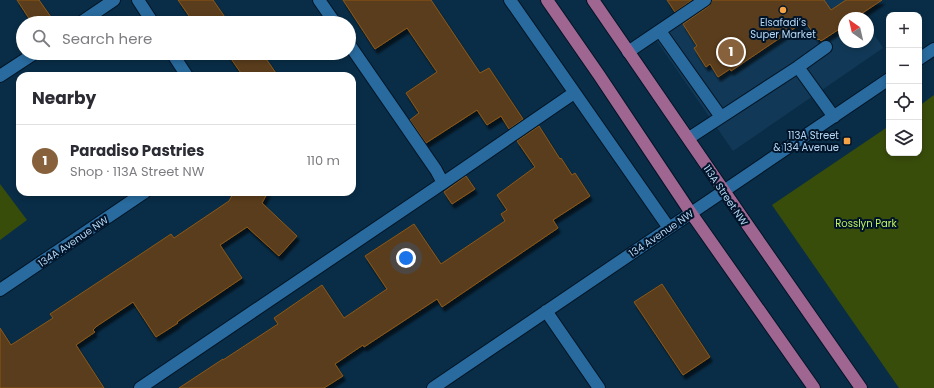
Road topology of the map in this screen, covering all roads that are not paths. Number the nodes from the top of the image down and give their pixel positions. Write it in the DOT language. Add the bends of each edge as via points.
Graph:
graph roads {
  1 [pos="114,0"];
  2 [pos="138,0"];
  3 [pos="319,0"];
  4 [pos="510,0"];
  5 [pos="547,0"];
  6 [pos="593,0"];
  7 [pos="705,0"];
  8 [pos="90,16"];
  9 [pos="148,16"];
  10 [pos="330,16"];
  11 [pos="660,31"];
  12 [pos="826,47"];
  13 [pos="934,49"];
  14 [pos="628,52"];
  15 [pos="356,54"];
  16 [pos="922,57"];
  17 [pos="24,60"];
  18 [pos="177,60"];
  19 [pos="798,67"];
  20 [pos="184,72"];
  21 [pos="0,76"];
  22 [pos="886,82"];
  23 [pos="574,93"];
  24 [pos="721,117"];
  25 [pos="834,117"];
  26 [pos="689,138"];
  27 [pos="443,183"];
  28 [pos="724,191"];
  29 [pos="139,196"];
  30 [pos="691,213"];
  31 [pos="669,228"];
  32 [pos="0,290"];
  33 [pos="546,311"];
  34 [pos="140,388"];
  35 [pos="433,388"];
  36 [pos="599,388"];
  37 [pos="814,388"];
  38 [pos="861,388"];
  1 -- 8 [label="street"];
  2 -- 9 [label="street"];
  3 -- 10 [label="street"];
  4 -- 23 [label="street"];
  5 -- 30 [label="main road"];
  6 -- 14 [label="main road, 113A Street NW"];
  7 -- 11 [label="street"];
  11 -- 14 [label="street"];
  11 -- 24 [label="street"];
  12 -- 19 [label="street"];
  13 -- 16 [label="street"];
  14 -- 26 [label="main road, 113A Street NW"];
  15 -- 27 [label="street"];
  17 -- 21 [label="street"];
  18 -- 20 [label="street"];
  19 -- 24 [label="street"];
  19 -- 25 [label="street"];
  22 -- 25 [label="street, 134 Avenue NW"];
  23 -- 27 [label="street"];
  23 -- 31 [label="street"];
  24 -- 26 [label="street"];
  25 -- 28 [label="street, 134 Avenue NW"];
  26 -- 28 [label="main road, 113A Street NW"];
  27 -- 34 [label="street"];
  28 -- 30 [label="street, 134 Avenue NW"];
  28 -- 38 [label="main road, 113A Street NW"];
  29 -- 32 [label="street, 134A Avenue NW"];
  30 -- 31 [label="street, 134 Avenue NW"];
  30 -- 37 [label="main road"];
  31 -- 33 [label="street, 134 Avenue NW"];
  33 -- 35 [label="street, 134 Avenue NW"];
  33 -- 36 [label="street"];
}
